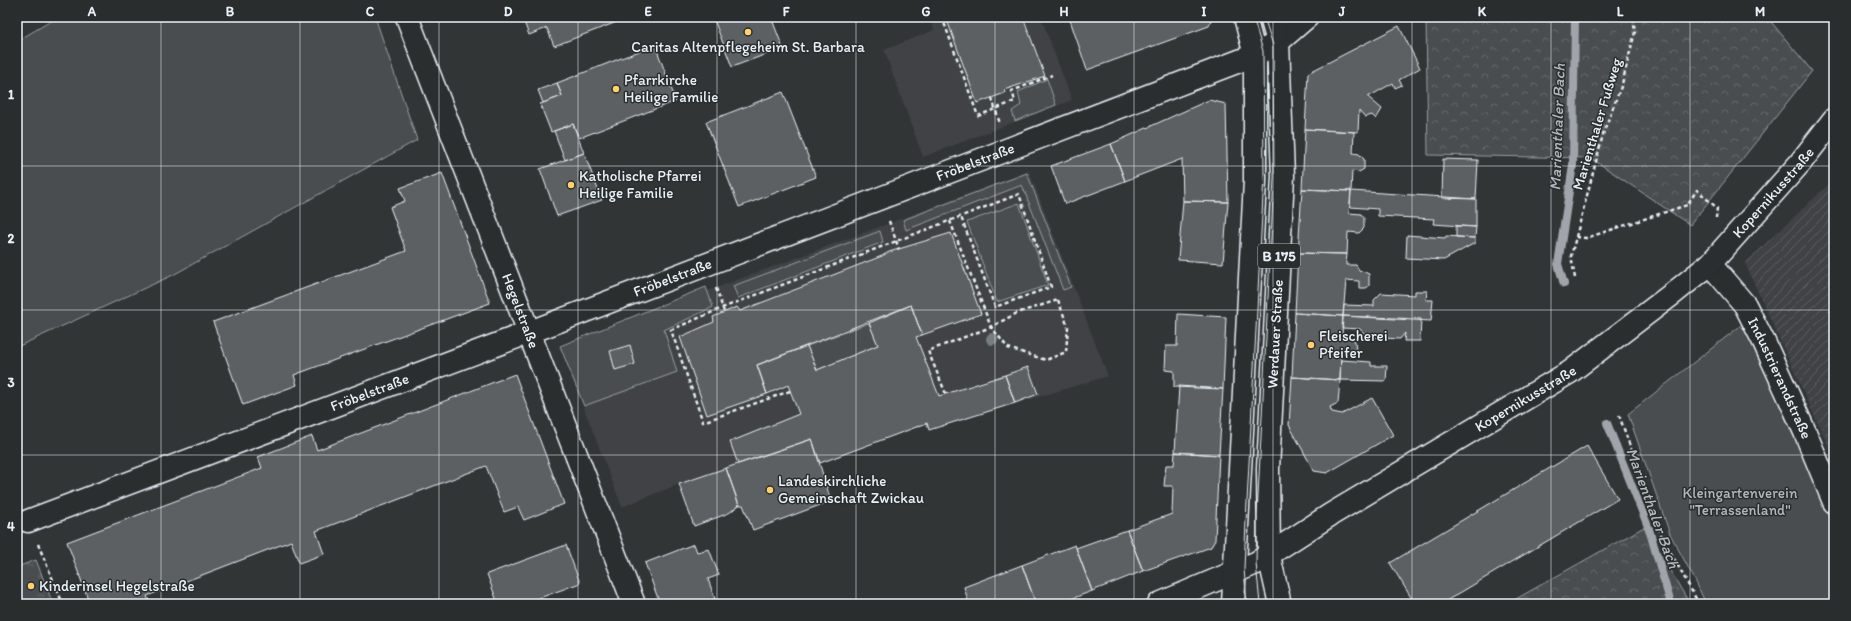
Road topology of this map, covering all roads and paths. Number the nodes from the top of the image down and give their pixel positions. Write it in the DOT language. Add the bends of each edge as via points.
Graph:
graph roads {
  1 [pos="406,17"];
  2 [pos="942,17"];
  3 [pos="1245,17"];
  4 [pos="1271,17"];
  5 [pos="1307,17"];
  6 [pos="1633,17"];
  7 [pos="1278,42"];
  8 [pos="1255,56"];
  9 [pos="1052,75"];
  10 [pos="992,98"];
  11 [pos="995,109"];
  12 [pos="1834,119"];
  13 [pos="961,217"];
  14 [pos="950,221"];
  15 [pos="1715,222"];
  16 [pos="890,224"];
  17 [pos="1576,237"];
  18 [pos="896,242"];
  19 [pos="899,249"];
  20 [pos="1710,264"];
  21 [pos="1574,278"];
  22 [pos="717,290"];
  23 [pos="722,308"];
  24 [pos="724,312"];
  25 [pos="991,327"];
  26 [pos="530,332"];
  27 [pos="790,391"];
  28 [pos="946,394"];
  29 [pos="1619,415"];
  30 [pos="1834,502"];
  31 [pos="28,521"];
  32 [pos="1269,556"];
  33 [pos="1234,573"];
  34 [pos="63,604"];
  35 [pos="634,604"];
  36 [pos="1160,604"];
  37 [pos="1232,604"];
  38 [pos="1280,604"];
  39 [pos="1699,604"];
  1 -- 26 [label="street, Hegelstraße"];
  2 -- 11 [label="path" via="978,116"];
  3 -- 8 [label="street, Werdauer Straße / B 175"];
  4 -- 7 [label="street, Werdauer Straße / B 175"];
  5 -- 7 [label="street, Fröbelstraße"];
  6 -- 17 [label="path, Marienthaler Fußweg" via="1635,32 1622,84 1604,131"];
  7 -- 8 [label="street, Fröbelstraße"];
  7 -- 32 [label="street, Werdauer Straße / B 175" via="1283,176 1268,469"];
  8 -- 26 [label="street, Fröbelstraße"];
  8 -- 33 [label="street, Werdauer Straße / B 175" via="1256,181"];
  9 -- 11 [label="path" via="1012,91 1015,101"];
  10 -- 11 [label="path"];
  12 -- 20 [label="street, Kopernikusstraße" via="1800,164"];
  13 -- 13 [label="path" via="1019,194 1051,286 995,307"];
  13 -- 14 [label="path"];
  14 -- 18 [label="path"];
  14 -- 25 [label="path"];
  15 -- 17 [label="path" via="1717,208 1697,190 1686,205 1586,238"];
  16 -- 18 [label="path"];
  17 -- 21 [label="path, Marienthaler Fußweg" via="1572,256"];
  18 -- 19 [label="path"];
  18 -- 23 [label="path"];
  20 -- 30 [label="street, Industrierandstraße" via="1746,305"];
  20 -- 32 [label="street, Kopernikusstraße" via="1570,372 1330,515"];
  22 -- 23 [label="path"];
  23 -- 24 [label="path"];
  23 -- 27 [label="path" via="671,330 703,422"];
  25 -- 25 [label="path" via="1008,348 1046,360 1066,352 1068,327 1058,300 1017,313"];
  25 -- 28 [label="path" via="928,351"];
  26 -- 31 [label="street, Fröbelstraße"];
  26 -- 35 [label="street, Hegelstraße"];
  29 -- 39 [label="path" via="1662,537"];
  31 -- 34 [label="path"];
  32 -- 33 [label="street, Kopernikusstraße"];
  32 -- 38 [label="street, Werdauer Straße / B 175"];
  33 -- 36 [label="street, Kopernikusstraße"];
  33 -- 37 [label="street, Werdauer Straße / B 175"];
}
